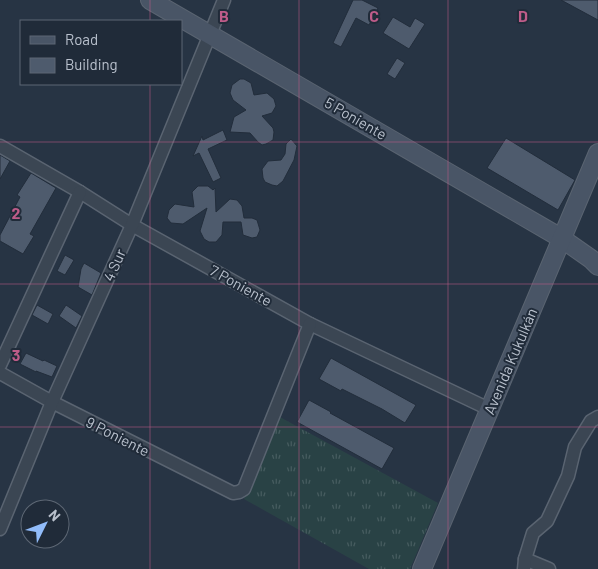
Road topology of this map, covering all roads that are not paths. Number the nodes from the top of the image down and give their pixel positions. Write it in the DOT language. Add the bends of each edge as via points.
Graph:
graph roads {
  1 [pos="150,0"];
  2 [pos="224,0"];
  3 [pos="209,34"];
  4 [pos="0,146"];
  5 [pos="598,152"];
  6 [pos="80,192"];
  7 [pos="132,225"];
  8 [pos="561,238"];
  9 [pos="598,266"];
  10 [pos="310,324"];
  11 [pos="0,365"];
  12 [pos="0,373"];
  13 [pos="52,402"];
  14 [pos="489,409"];
  15 [pos="598,417"];
  16 [pos="0,529"];
  17 [pos="524,564"];
  18 [pos="422,569"];
  19 [pos="550,569"];
  1 -- 3 [label="street, 5 Poniente"];
  2 -- 3 [label="street, 4 Sur"];
  3 -- 7 [label="street, 4 Sur"];
  3 -- 8 [label="street, 5 Poniente"];
  4 -- 6 [label="street, 7 Poniente"];
  5 -- 8 [label="street, Avenida Kukulkán"];
  6 -- 7 [label="street, 7 Poniente"];
  6 -- 11 [label="street"];
  7 -- 10 [label="street, 7 Poniente"];
  7 -- 13 [label="street, 4 Sur"];
  8 -- 9 [label="street, 5 Poniente"];
  8 -- 14 [label="street, Avenida Kukulkán"];
  10 -- 13 [label="street, 9 Poniente" via="244,489 239,492 233,493"];
  10 -- 14 [label="street, 7 Poniente"];
  12 -- 13 [label="street, 9 Poniente"];
  13 -- 16 [label="street, 4 Sur"];
  14 -- 18 [label="street, Avenida Kukulkán"];
  15 -- 17 [label="street" via="591,421 575,447 568,476 547,521 533,533"];
  17 -- 19 [label="street"];
}
